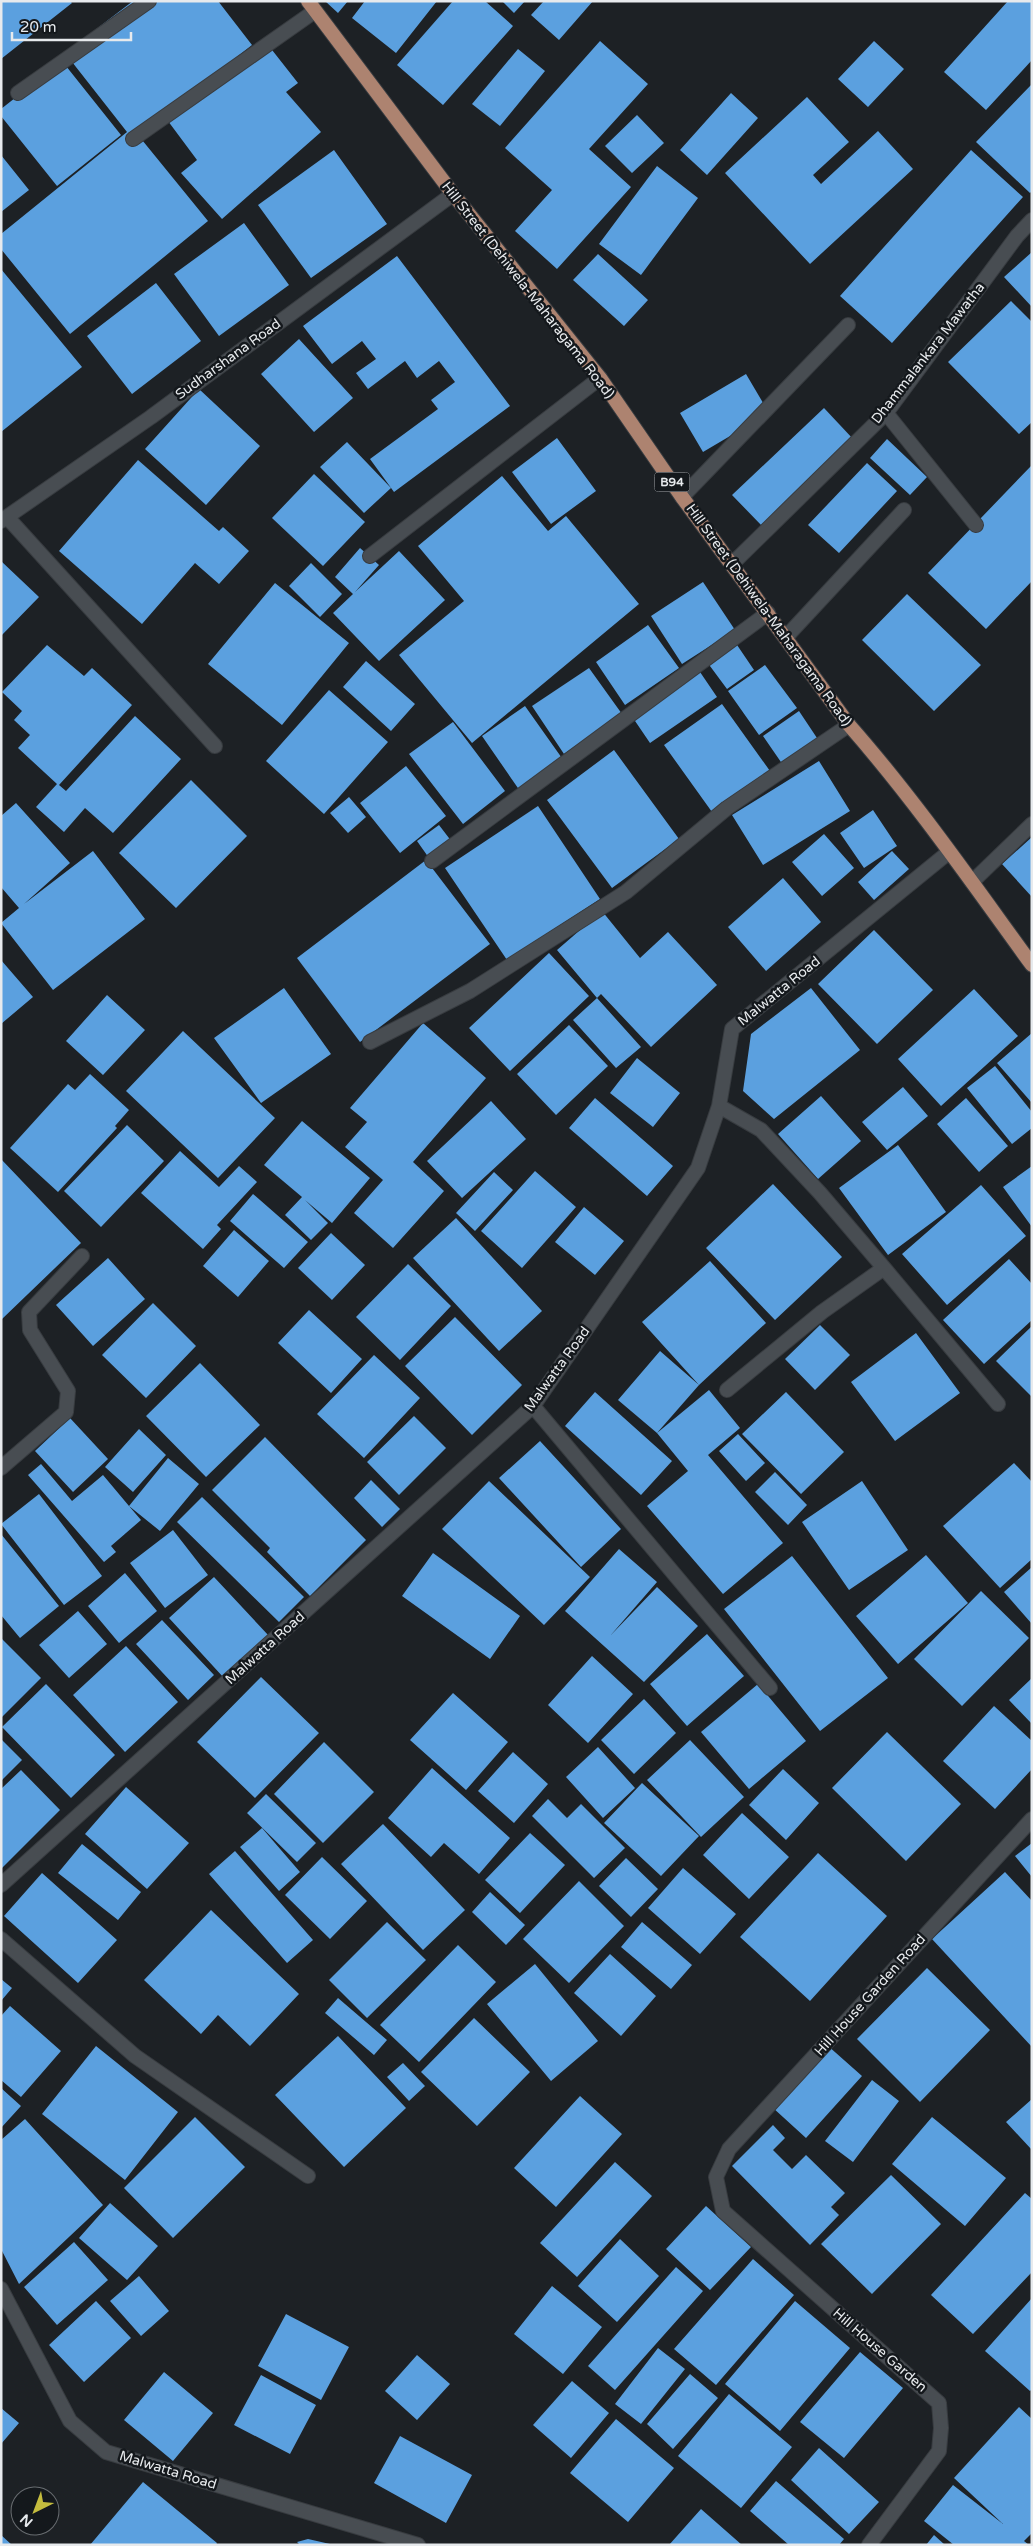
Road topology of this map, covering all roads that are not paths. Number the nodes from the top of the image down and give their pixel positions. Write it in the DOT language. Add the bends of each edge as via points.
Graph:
graph roads {
  1 [pos="149,1"];
  2 [pos="311,6"];
  3 [pos="18,92"];
  4 [pos="133,139"];
  5 [pos="452,194"];
  6 [pos="1032,220"];
  7 [pos="848,325"];
  8 [pos="600,378"];
  9 [pos="886,413"];
  10 [pos="682,496"];
  11 [pos="904,510"];
  12 [pos="4,519"];
  13 [pos="976,525"];
  14 [pos="370,556"];
  15 [pos="732,564"];
  16 [pos="768,614"];
  17 [pos="786,637"];
  18 [pos="849,725"];
  19 [pos="215,746"];
  20 [pos="1032,824"];
  21 [pos="949,852"];
  22 [pos="432,861"];
  23 [pos="972,882"];
  24 [pos="1032,965"];
  25 [pos="370,1042"];
  26 [pos="719,1106"];
  27 [pos="82,1256"];
  28 [pos="884,1268"];
  29 [pos="727,1390"];
  30 [pos="998,1404"];
  31 [pos="533,1406"];
  32 [pos="1,1468"];
  33 [pos="770,1688"];
  34 [pos="1032,1819"];
  35 [pos="1,1885"];
  36 [pos="1,1939"];
  37 [pos="308,2176"];
  38 [pos="716,2178"];
  39 [pos="1,2289"];
  40 [pos="418,2545"];
  41 [pos="869,2545"];
  1 -- 3 [label="street"];
  2 -- 4 [label="street"];
  2 -- 5 [label="main road, Hill Street (Dehiwela-Maharagama Road) / B94"];
  5 -- 8 [label="main road, Hill Street (Dehiwela-Maharagama Road) / B94"];
  5 -- 12 [label="street, Sudharshana Road" via="151,416"];
  6 -- 9 [label="street, Dhammalankara Mawatha"];
  7 -- 10 [label="street"];
  8 -- 10 [label="main road, Hill Street (Dehiwela-Maharagama Road) / B94"];
  8 -- 14 [label="street"];
  9 -- 13 [label="street"];
  9 -- 15 [label="street, Dhammalankara Mawatha"];
  10 -- 15 [label="main road, Hill Street (Dehiwela-Maharagama Road) / B94"];
  11 -- 17 [label="street"];
  12 -- 19 [label="street"];
  15 -- 16 [label="main road, Hill Street (Dehiwela-Maharagama Road) / B94"];
  16 -- 17 [label="main road, Hill Street (Dehiwela-Maharagama Road) / B94"];
  16 -- 22 [label="street"];
  17 -- 18 [label="main road, Hill Street (Dehiwela-Maharagama Road) / B94"];
  18 -- 21 [label="main road, Hill Street (Dehiwela-Maharagama Road) / B94"];
  18 -- 25 [label="street" via="727,808 626,892 470,991"];
  20 -- 23 [label="street"];
  21 -- 23 [label="main road, Hill Street (Dehiwela-Maharagama Road) / B94"];
  21 -- 26 [label="street, Malwatta Road" via="732,1029"];
  23 -- 24 [label="main road, Hill Street (Dehiwela-Maharagama Road) / B94"];
  26 -- 28 [label="street" via="761,1130"];
  26 -- 31 [label="street, Malwatta Road" via="698,1168"];
  27 -- 32 [label="street" via="29,1312 30,1330 68,1391 66,1412"];
  28 -- 29 [label="street" via="822,1312"];
  28 -- 30 [label="street"];
  31 -- 33 [label="street"];
  31 -- 35 [label="street, Malwatta Road"];
  34 -- 38 [label="street, Hill House Garden Road" via="729,2149"];
  36 -- 37 [label="street" via="135,2056"];
  38 -- 41 [label="street, Hill House Garden" via="723,2211 940,2402 939,2451"];
  39 -- 40 [label="street, Malwatta Road" via="70,2421 106,2452"];
}
